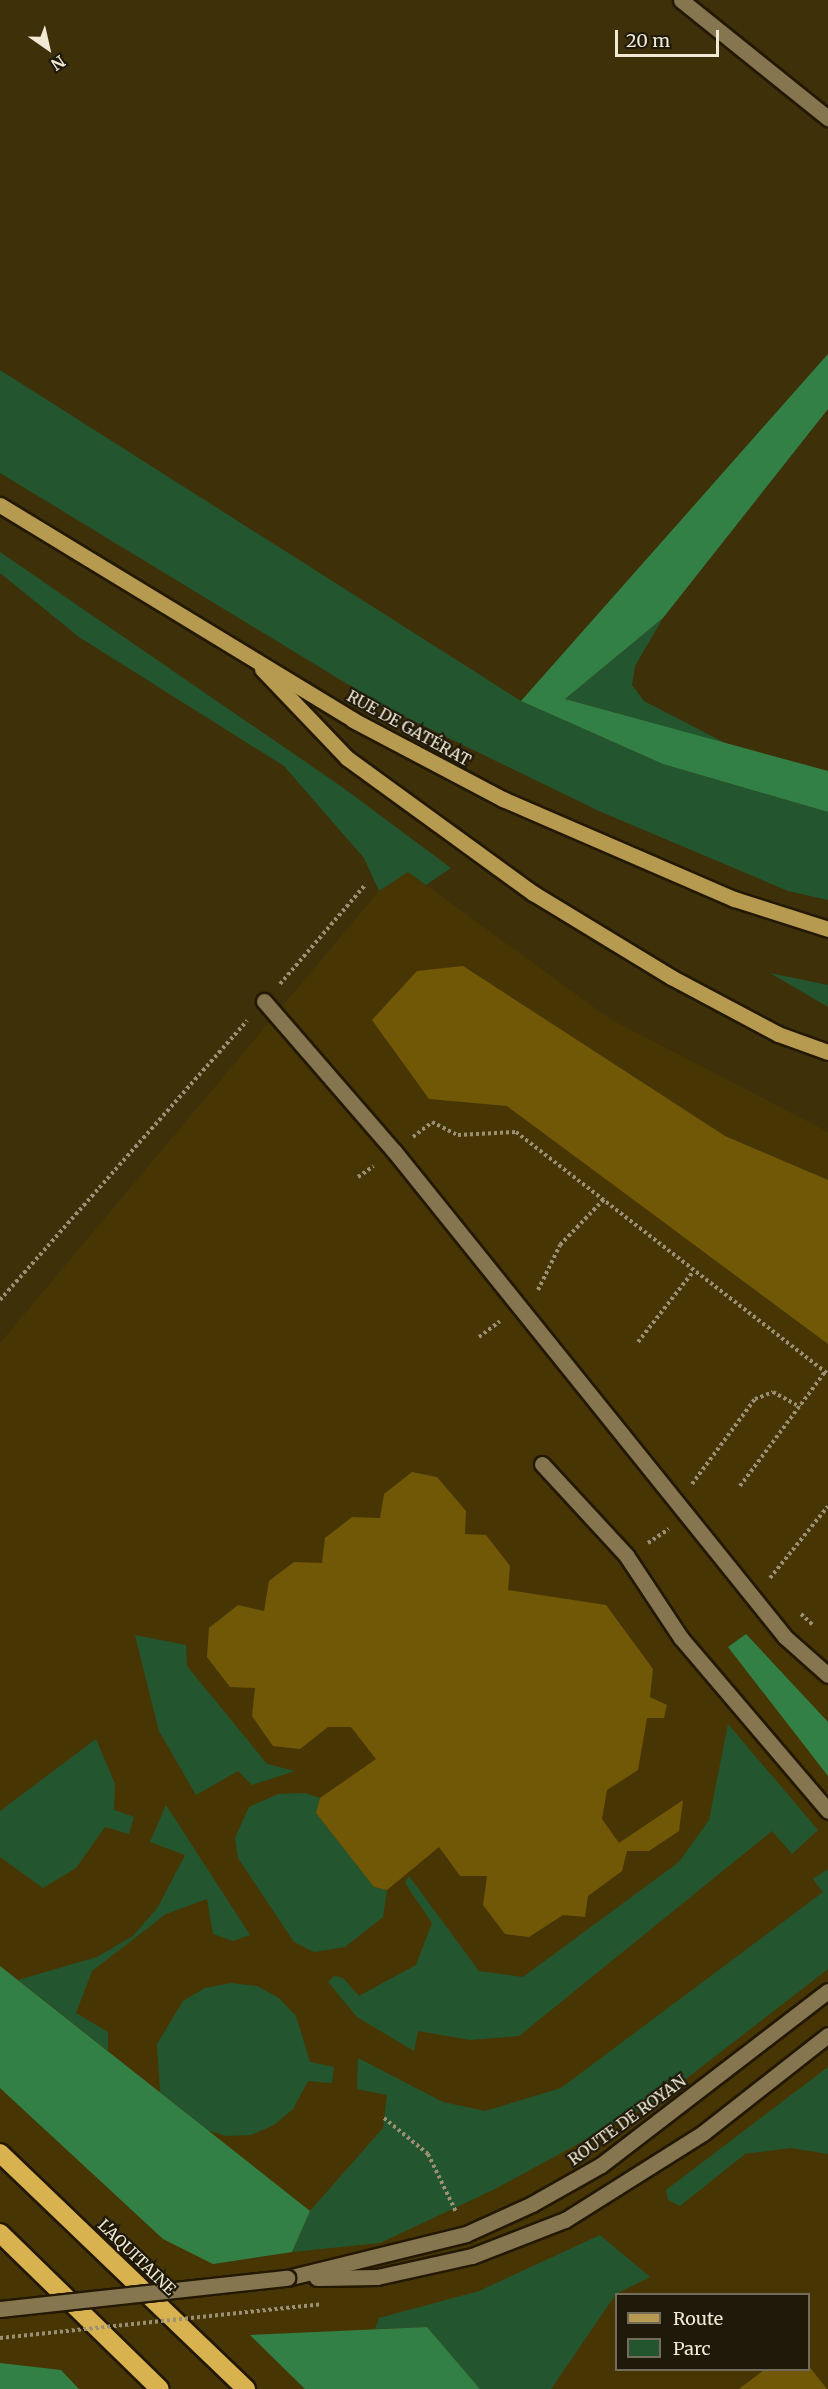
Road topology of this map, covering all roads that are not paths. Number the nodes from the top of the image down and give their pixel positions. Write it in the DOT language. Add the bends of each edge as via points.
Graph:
graph roads {
  1 [pos="681,0"];
  2 [pos="828,118"];
  3 [pos="0,505"];
  4 [pos="245,652"];
  5 [pos="828,929"];
  6 [pos="264,1002"];
  7 [pos="828,1052"];
  8 [pos="542,1464"];
  9 [pos="828,1675"];
  10 [pos="828,1811"];
  11 [pos="828,1991"];
  12 [pos="828,2035"];
  13 [pos="0,2153"];
  14 [pos="0,2233"];
  15 [pos="287,2278"];
  16 [pos="0,2309"];
  17 [pos="160,2389"];
  18 [pos="246,2389"];
  1 -- 2 [label="main road"];
  3 -- 4 [label="main road, RUE DE GATÉRAT"];
  4 -- 5 [label="main road, RUE DE GATÉRAT" via="353,720 503,799 734,899"];
  4 -- 7 [label="main road" via="347,758 533,893 681,982 778,1034"];
  6 -- 9 [label="main road" via="394,1151 785,1637"];
  8 -- 10 [label="main road" via="627,1557 681,1638"];
  11 -- 15 [label="main road, ROUTE DE ROYAN" via="602,2165 466,2234"];
  12 -- 15 [label="main road, ROUTE DE ROYAN" via="629,2184 565,2220 472,2256 377,2277"];
  13 -- 18 [label="highway, L'AQUITAINE"];
  14 -- 17 [label="highway"];
  15 -- 16 [label="main road, ROUTE DE ROYAN, bridge"];
}
